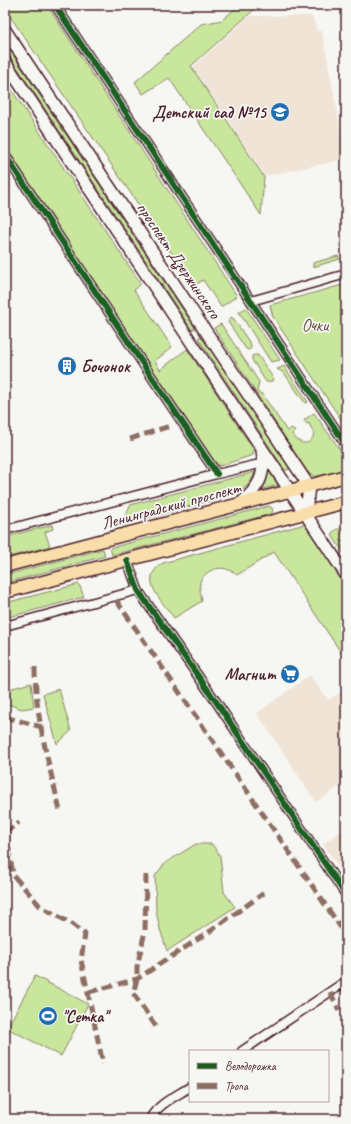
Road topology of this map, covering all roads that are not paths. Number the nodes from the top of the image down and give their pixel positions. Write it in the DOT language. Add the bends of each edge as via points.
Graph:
graph roads {
  1 [pos="54,5"];
  2 [pos="5,30"];
  3 [pos="5,62"];
  4 [pos="5,155"];
  5 [pos="346,274"];
  6 [pos="251,301"];
  7 [pos="346,445"];
  8 [pos="262,447"];
  9 [pos="264,463"];
  10 [pos="217,474"];
  11 [pos="346,476"];
  12 [pos="310,486"];
  13 [pos="291,491"];
  14 [pos="346,502"];
  15 [pos="239,504"];
  16 [pos="306,513"];
  17 [pos="5,530"];
  18 [pos="127,560"];
  19 [pos="5,566"];
  20 [pos="346,575"];
  21 [pos="138,590"];
  22 [pos="5,592"];
  23 [pos="5,626"];
  24 [pos="346,895"];
  25 [pos="346,981"];
  26 [pos="243,1050"];
  27 [pos="189,1088"];
  28 [pos="150,1119"];
  1 -- 6 [label="street"];
  2 -- 12 [label="main road, проспект Дзержинского"];
  3 -- 8 [label="main road, проспект Дзержинского"];
  4 -- 10 [label="street"];
  5 -- 6 [label="street"];
  6 -- 7 [label="street"];
  8 -- 9 [label="main road"];
  8 -- 13 [label="main road, проспект Дзержинского"];
  9 -- 10 [label="street"];
  9 -- 15 [label="main road" via="260,481 252,494"];
  10 -- 17 [label="street"];
  11 -- 12 [label="main road, Ленинградский проспект"];
  12 -- 13 [label="main road, Ленинградский проспект"];
  12 -- 16 [label="main road"];
  13 -- 15 [label="main road, Ленинградский проспект"];
  13 -- 16 [label="main road, проспект Дзержинского"];
  14 -- 16 [label="main road"];
  15 -- 19 [label="main road, Ленинградский проспект"];
  16 -- 18 [label="main road"];
  16 -- 20 [label="main road, проспект Дзержинского"];
  18 -- 21 [label="street"];
  18 -- 22 [label="main road"];
  21 -- 23 [label="street"];
  21 -- 24 [label="street"];
  25 -- 26 [label="street"];
  27 -- 28 [label="street" via="160,1107"];
}
